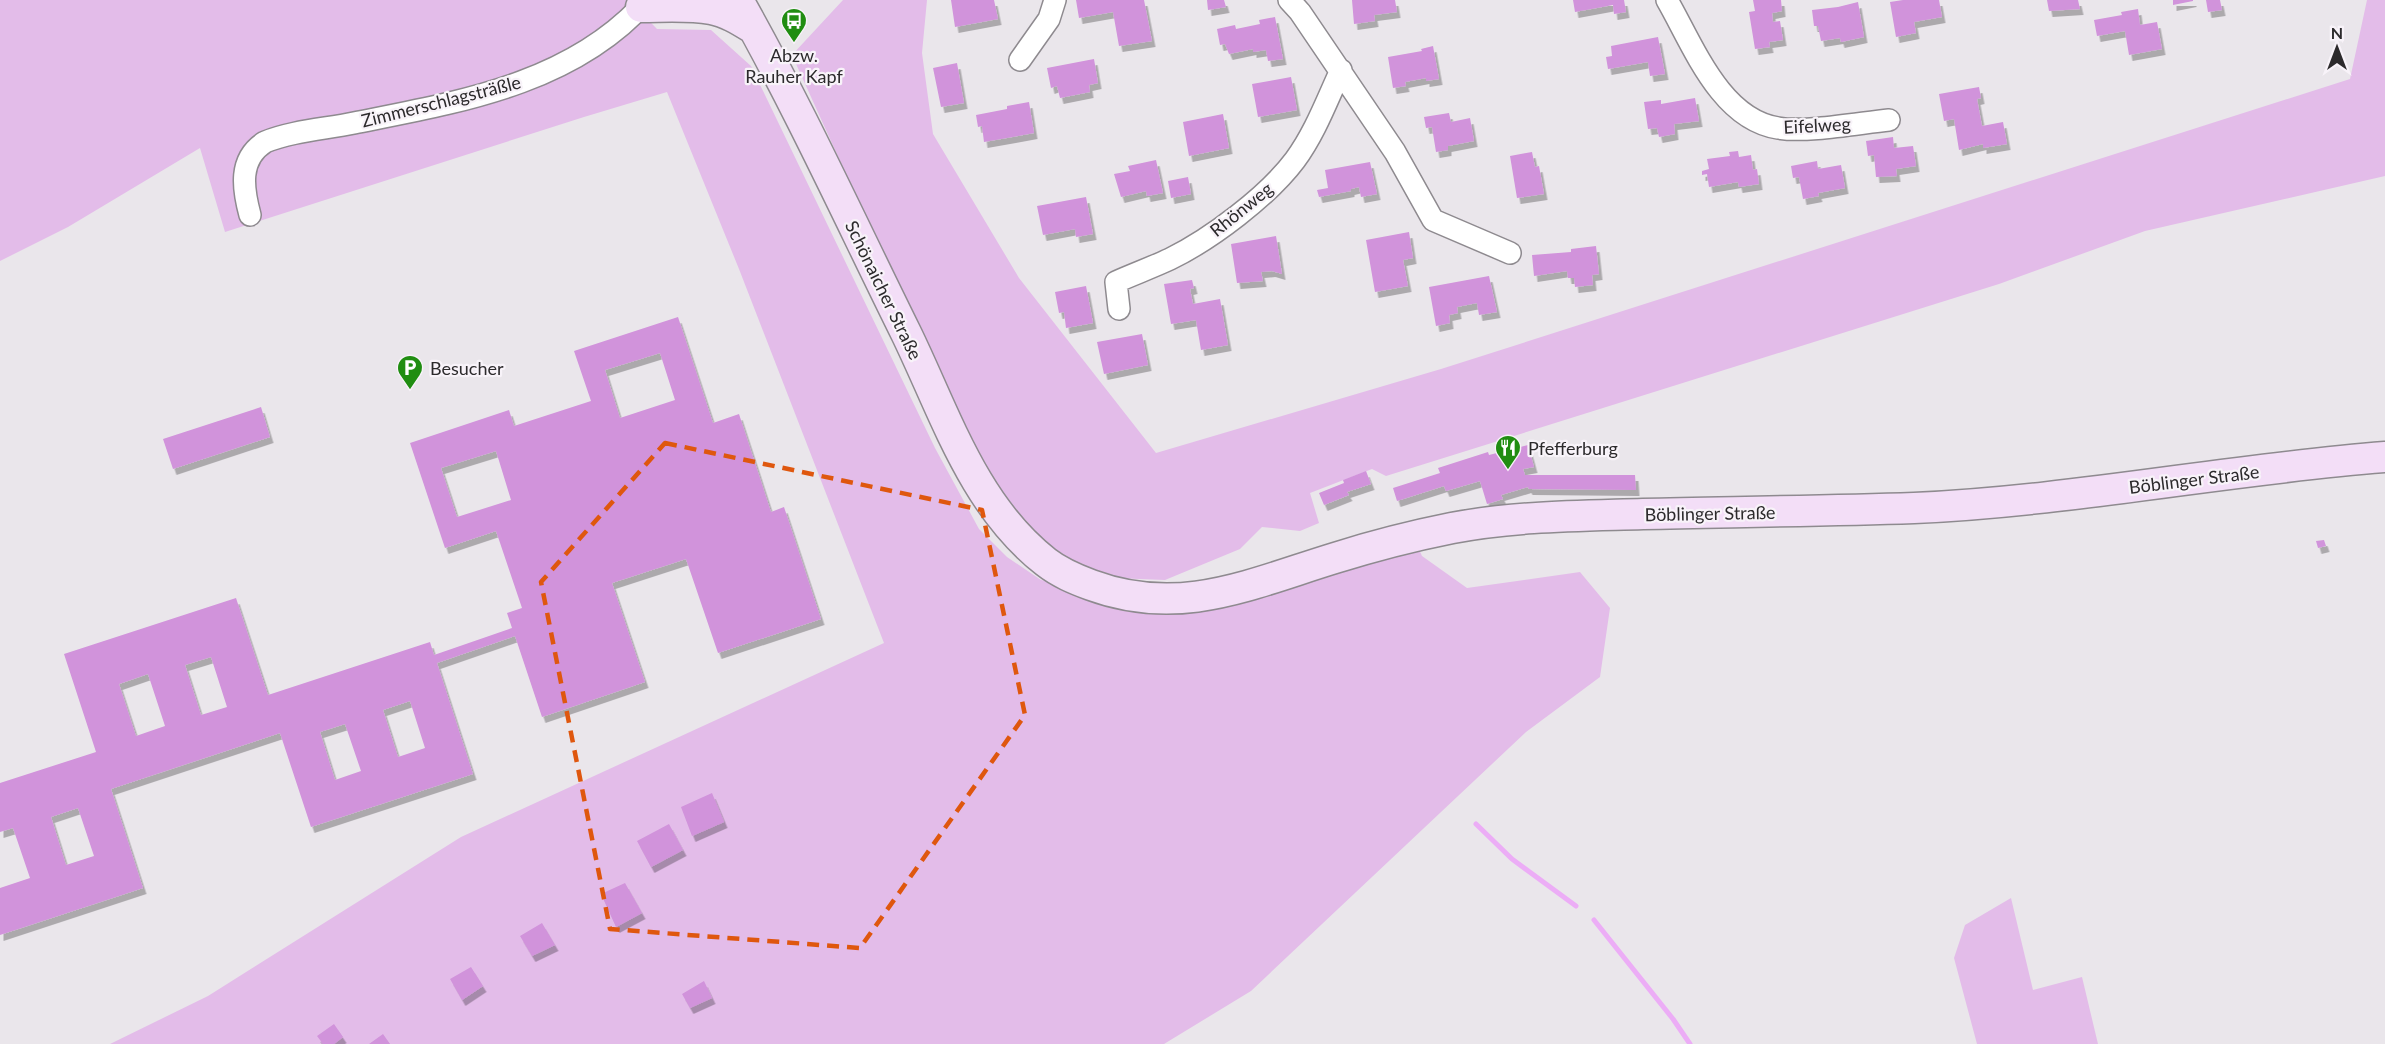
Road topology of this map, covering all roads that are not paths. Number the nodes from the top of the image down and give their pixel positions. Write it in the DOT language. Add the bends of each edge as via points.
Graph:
graph roads {
  1 [pos="738,0"];
  2 [pos="1055,0"];
  3 [pos="1289,0"];
  4 [pos="1667,0"];
  5 [pos="644,4"];
  6 [pos="754,28"];
  7 [pos="1020,60"];
  8 [pos="1341,70"];
  9 [pos="1889,120"];
  10 [pos="250,216"];
  11 [pos="1510,253"];
  12 [pos="1119,309"];
  13 [pos="2385,457"];
  14 [pos="1056,574"];
  1 -- 6 [label="main road, Schönaicher Straße"];
  2 -- 7 [label="street" via="1049,19"];
  3 -- 8 [label="street"];
  4 -- 9 [label="street, Eifelweg" via="1713,81 1731,104 1757,123 1779,129"];
  5 -- 6 [label="main road" via="711,9"];
  5 -- 10 [label="street, Zimmerschlagsträßle" via="600,43 517,84 272,139 259,146 245,171 243,184"];
  6 -- 14 [label="main road, Schönaicher Straße" via="909,339 966,463 1000,517"];
  8 -- 11 [label="street" via="1395,152 1433,220"];
  8 -- 12 [label="street, Rhönweg" via="1295,159 1270,187 1225,225 1172,258 1116,282"];
  13 -- 14 [label="main road, Böblinger Straße" via="1989,503 1588,516 1467,525 1336,557 1251,586 1177,600 1122,595"];
}
